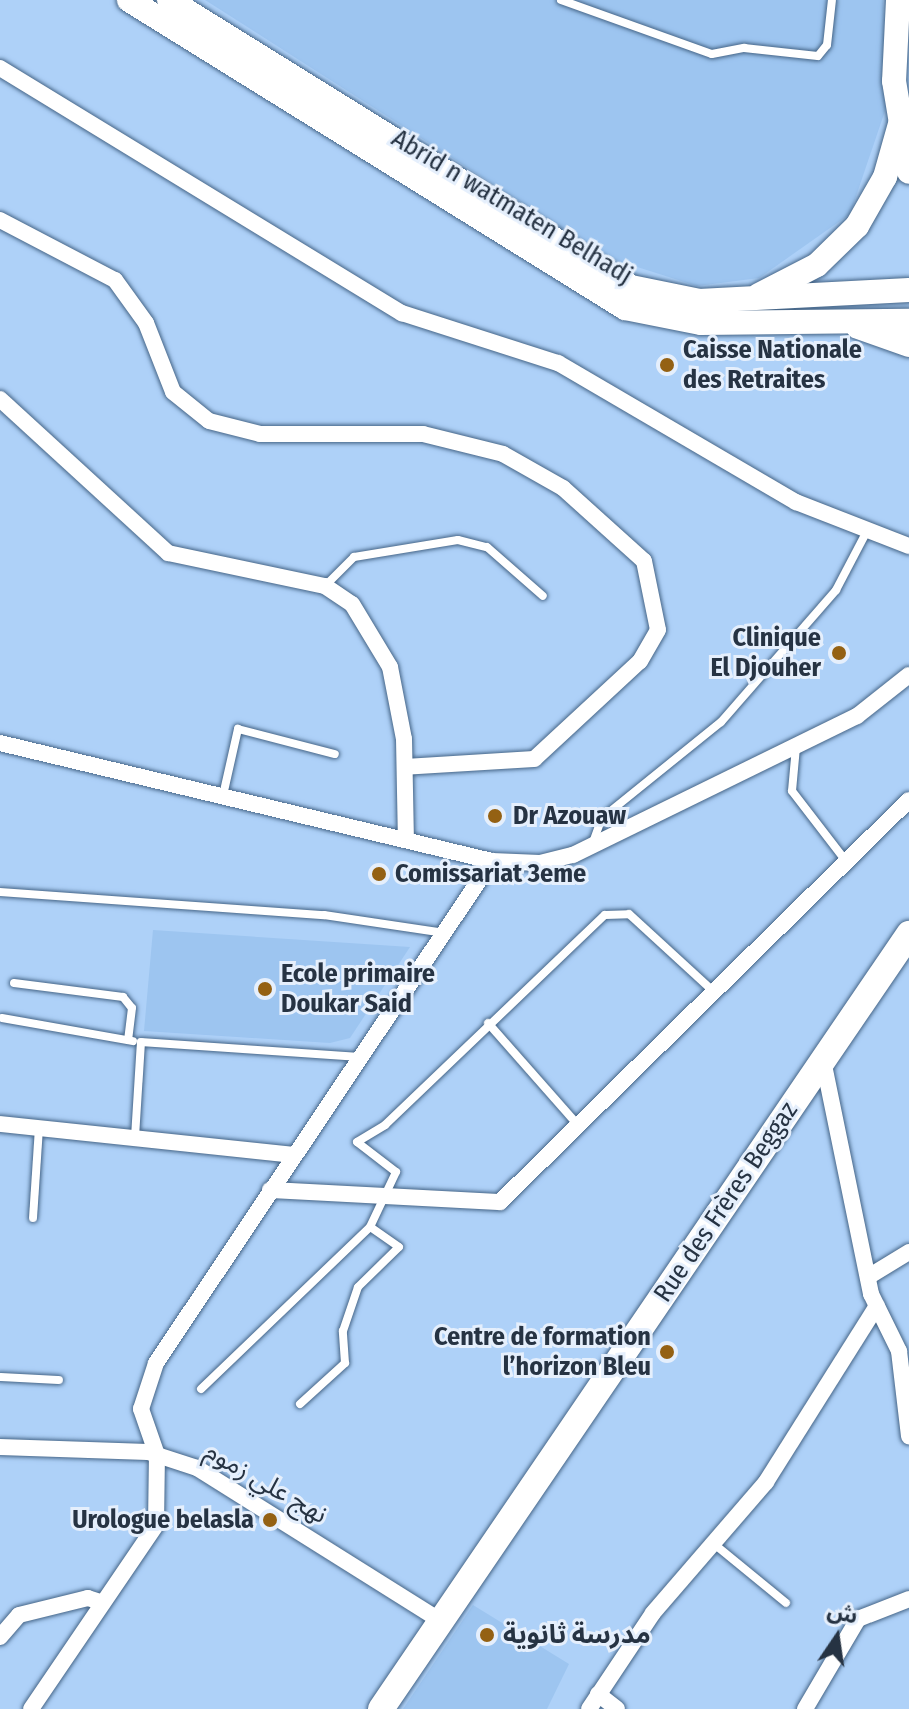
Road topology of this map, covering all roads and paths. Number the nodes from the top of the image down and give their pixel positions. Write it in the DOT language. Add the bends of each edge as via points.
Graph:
graph roads {
  1 [pos="129,0"];
  2 [pos="169,0"];
  3 [pos="561,0"];
  4 [pos="832,0"];
  5 [pos="898,0"];
  6 [pos="0,68"];
  7 [pos="900,124"];
  8 [pos="909,172"];
  9 [pos="0,220"];
  10 [pos="909,290"];
  11 [pos="742,301"];
  12 [pos="825,320"];
  13 [pos="909,321"];
  14 [pos="909,345"];
  15 [pos="0,399"];
  16 [pos="868,529"];
  17 [pos="909,546"];
  18 [pos="325,586"];
  19 [pos="543,596"];
  20 [pos="909,675"];
  21 [pos="0,743"];
  22 [pos="796,747"];
  23 [pos="335,754"];
  24 [pos="405,767"];
  25 [pos="224,791"];
  26 [pos="909,800"];
  27 [pos="406,839"];
  28 [pos="592,846"];
  29 [pos="492,861"];
  30 [pos="846,862"];
  31 [pos="0,892"];
  32 [pos="447,933"];
  33 [pos="909,934"];
  34 [pos="14,983"];
  35 [pos="714,992"];
  36 [pos="2,1018"];
  37 [pos="488,1023"];
  38 [pos="128,1040"];
  39 [pos="141,1042"];
  40 [pos="359,1057"];
  41 [pos="823,1060"];
  42 [pos="0,1124"];
  43 [pos="578,1126"];
  44 [pos="39,1128"];
  45 [pos="135,1138"];
  46 [pos="293,1155"];
  47 [pos="270,1190"];
  48 [pos="390,1196"];
  49 [pos="33,1218"];
  50 [pos="370,1227"];
  51 [pos="909,1252"];
  52 [pos="868,1277"];
  53 [pos="877,1306"];
  54 [pos="0,1377"];
  55 [pos="59,1380"];
  56 [pos="201,1389"];
  57 [pos="300,1404"];
  58 [pos="909,1436"];
  59 [pos="0,1447"];
  60 [pos="157,1455"];
  61 [pos="713,1543"];
  62 [pos="909,1599"];
  63 [pos="100,1602"];
  64 [pos="786,1603"];
  65 [pos="439,1620"];
  66 [pos="0,1637"];
  67 [pos="594,1702"];
  68 [pos="31,1709"];
  69 [pos="381,1709"];
  70 [pos="617,1709"];
  71 [pos="805,1709"];
  1 -- 12 [label="main road, Abrid n watmaten Belhadj" via="625,308 701,323"];
  2 -- 11 [label="main road" via="593,269 669,298"];
  3 -- 4 [label="lane" via="712,54 744,48 818,56 827,45"];
  5 -- 7 [label="main road"];
  6 -- 16 [label="street" via="402,313 558,363 796,502"];
  7 -- 8 [label="main road"];
  7 -- 11 [label="main road" via="873,203 839,246 794,280"];
  9 -- 24 [label="street" via="115,280 146,323 173,392 209,421 260,434 423,434 503,454 563,488 644,561 658,630 640,661 534,759"];
  10 -- 11 [label="main road"];
  12 -- 13 [label="main road, Abrid n watmaten Belhadj"];
  12 -- 14 [label="main road"];
  15 -- 18 [label="street" via="168,553"];
  16 -- 17 [label="street"];
  16 -- 28 [label="lane" via="836,590 721,722 602,818"];
  18 -- 19 [label="lane" via="354,557 458,540 487,547"];
  18 -- 24 [label="street" via="374,631 390,667"];
  20 -- 22 [label="street" via="857,716"];
  21 -- 25 [label="street"];
  22 -- 28 [label="street"];
  22 -- 30 [label="lane" via="792,791"];
  23 -- 25 [label="lane" via="238,729"];
  24 -- 27 [label="street"];
  25 -- 27 [label="street"];
  26 -- 30 [label="street"];
  27 -- 29 [label="street"];
  28 -- 29 [label="street" via="540,863"];
  29 -- 32 [label="street"];
  30 -- 35 [label="street"];
  31 -- 32 [label="lane" via="324,915"];
  32 -- 40 [label="street"];
  33 -- 41 [label="main road, Rue des Frères Beggaz"];
  34 -- 38 [label="lane" via="123,997 132,1008"];
  35 -- 37 [label="lane" via="629,914 605,915"];
  35 -- 43 [label="street"];
  36 -- 38 [label="lane"];
  37 -- 43 [label="lane"];
  37 -- 48 [label="lane" via="385,1125 357,1142 396,1172"];
  38 -- 39 [label="lane"];
  39 -- 40 [label="lane"];
  39 -- 45 [label="lane"];
  40 -- 46 [label="street"];
  41 -- 52 [label="street"];
  41 -- 65 [label="main road, Rue des Frères Beggaz"];
  42 -- 44 [label="street"];
  43 -- 48 [label="street" via="500,1202"];
  44 -- 45 [label="street"];
  44 -- 49 [label="lane"];
  45 -- 46 [label="street"];
  46 -- 47 [label="street"];
  47 -- 48 [label="street"];
  47 -- 60 [label="street" via="143,1388 141,1409"];
  48 -- 50 [label="lane"];
  50 -- 56 [label="lane"];
  50 -- 57 [label="lane" via="399,1247 358,1287 343,1331 345,1363"];
  51 -- 52 [label="street"];
  52 -- 53 [label="street"];
  53 -- 58 [label="street" via="899,1351"];
  53 -- 61 [label="street" via="766,1482"];
  54 -- 55 [label="lane"];
  59 -- 60 [label="street, نهج علي زموم"];
  60 -- 63 [label="street" via="156,1525"];
  60 -- 65 [label="street, نهج علي زموم" via="260,1502"];
  61 -- 64 [label="lane"];
  61 -- 67 [label="street" via="653,1613"];
  62 -- 71 [label="street" via="858,1619"];
  63 -- 66 [label="street" via="88,1598 19,1615"];
  63 -- 68 [label="street"];
  65 -- 69 [label="main road, Rue des Frères Beggaz"];
  67 -- 70 [label="street"];
}
